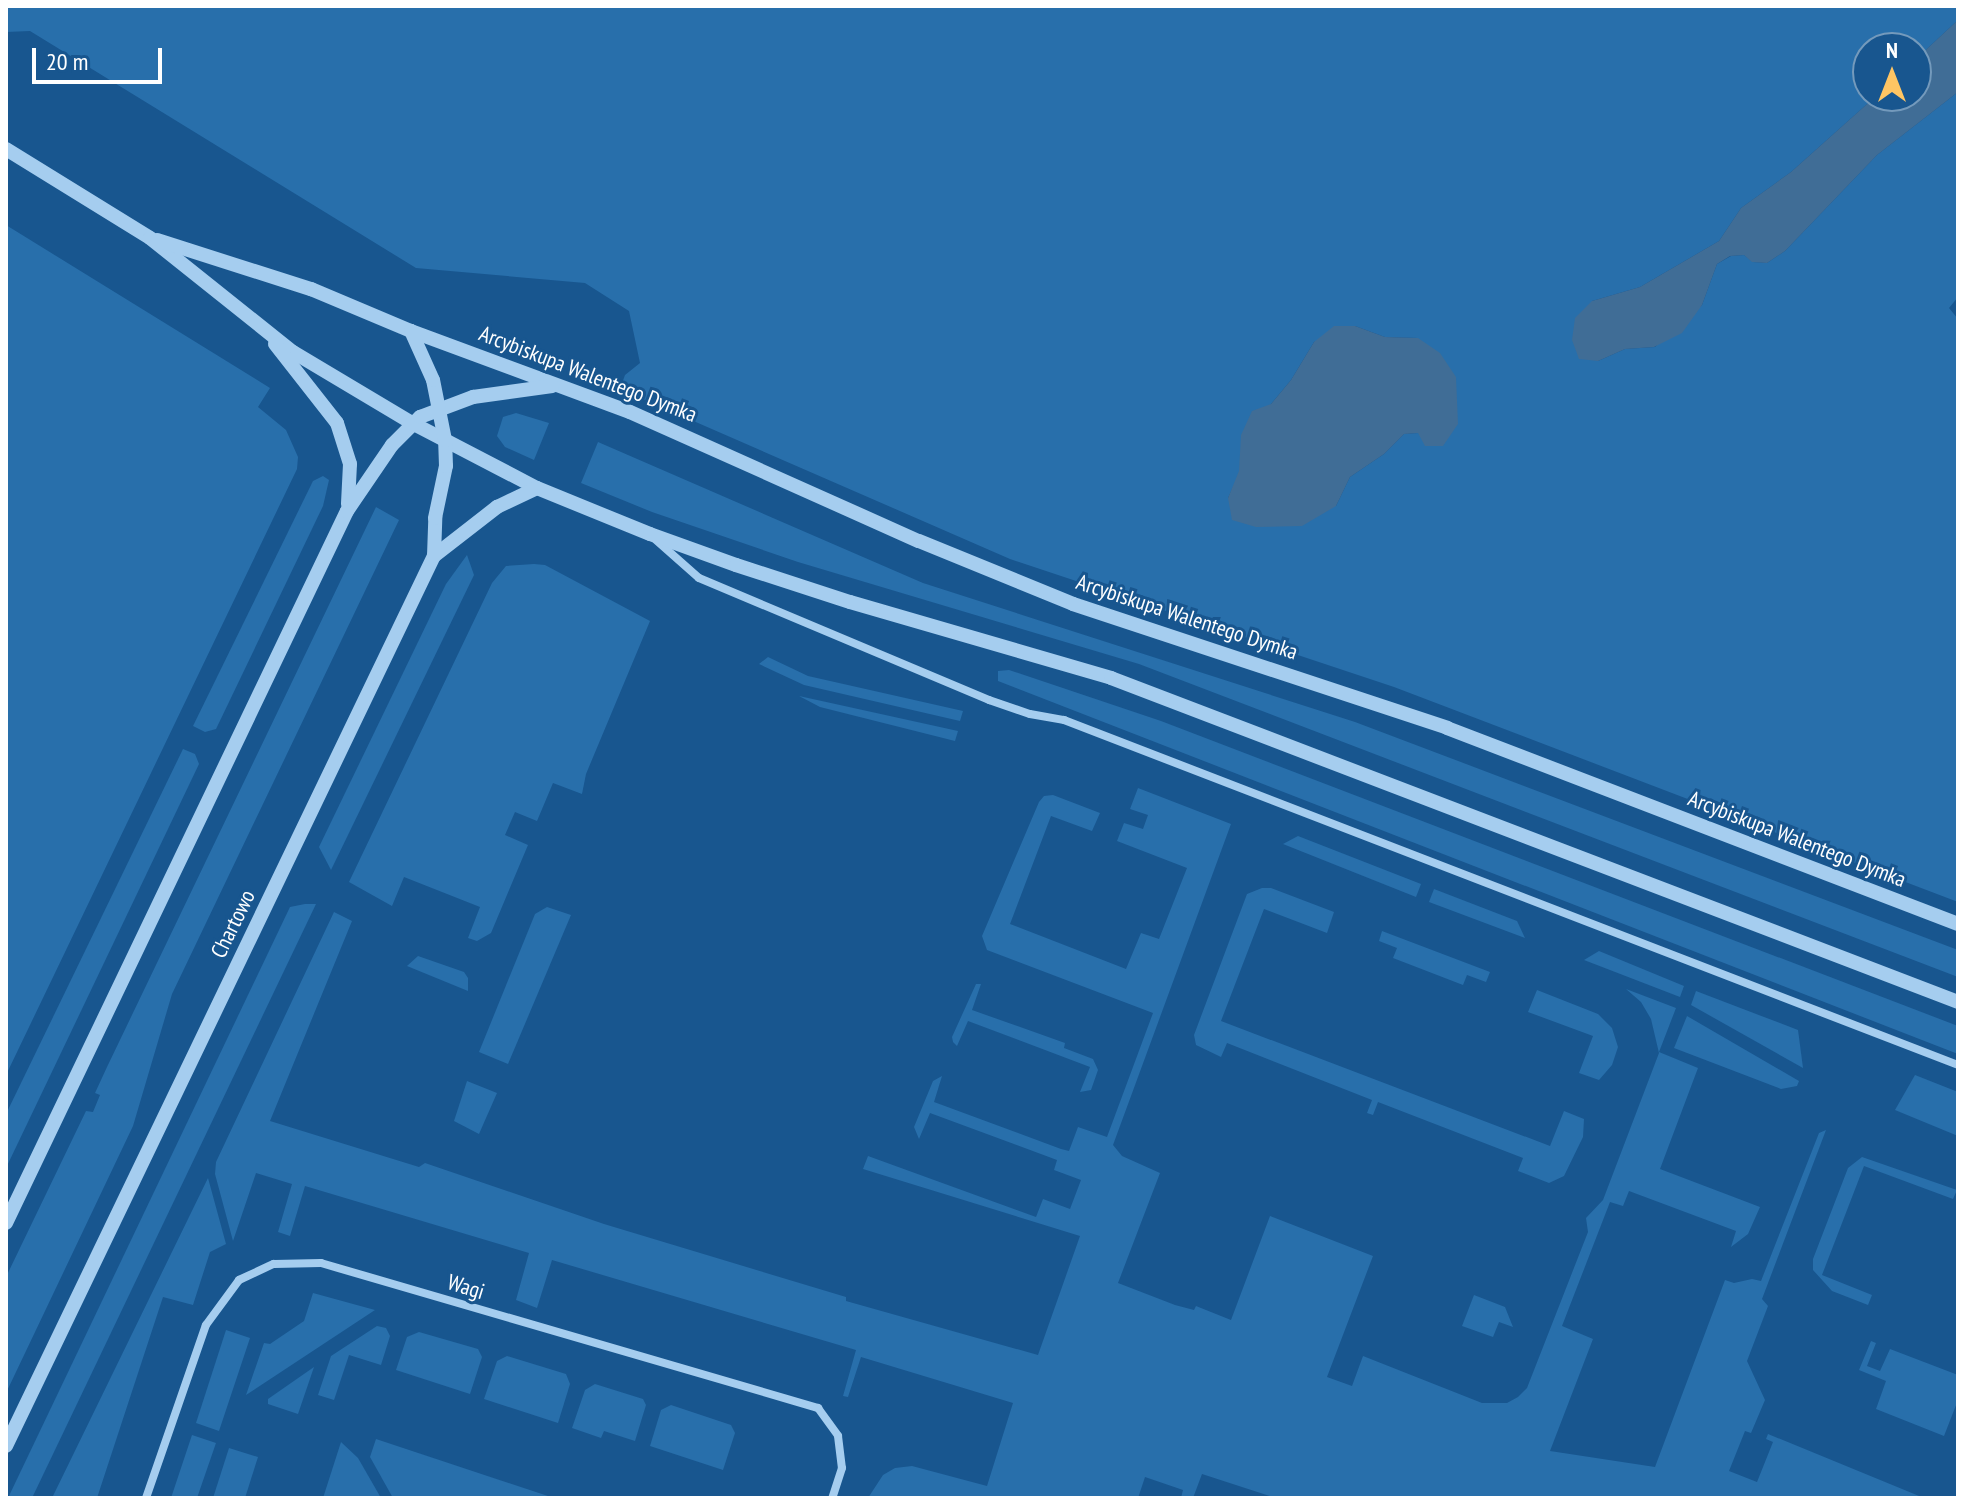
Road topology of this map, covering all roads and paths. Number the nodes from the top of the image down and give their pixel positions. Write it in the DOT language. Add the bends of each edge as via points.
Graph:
graph roads {
  1 [pos="6,149"];
  2 [pos="150,238"];
  3 [pos="411,331"];
  4 [pos="271,338"];
  5 [pos="561,386"];
  6 [pos="440,408"];
  7 [pos="412,423"];
  8 [pos="445,440"];
  9 [pos="537,488"];
  10 [pos="347,511"];
  11 [pos="650,534"];
  12 [pos="434,556"];
  13 [pos="1958,924"];
  14 [pos="1958,1002"];
  15 [pos="1958,1065"];
  16 [pos="6,1223"];
  17 [pos="6,1446"];
  18 [pos="146,1498"];
  19 [pos="832,1498"];
  1 -- 2 [label="street"];
  2 -- 3 [label="street, Arcybiskupa Walentego Dymka" via="311,289"];
  2 -- 4 [label="street"];
  3 -- 5 [label="street, Arcybiskupa Walentego Dymka"];
  3 -- 6 [label="street, Chartowo"];
  4 -- 7 [label="street"];
  4 -- 10 [label="street" via="337,423 352,475"];
  5 -- 6 [label="street" via="515,389"];
  5 -- 13 [label="street, Arcybiskupa Walentego Dymka" via="692,437 919,541 1073,604 1447,728"];
  6 -- 7 [label="street"];
  6 -- 8 [label="street, Chartowo"];
  7 -- 8 [label="street"];
  7 -- 10 [label="street"];
  8 -- 9 [label="street"];
  8 -- 12 [label="street, Chartowo"];
  9 -- 11 [label="street"];
  9 -- 12 [label="street" via="497,507"];
  10 -- 16 [label="street"];
  11 -- 14 [label="street" via="850,602 1111,678"];
  11 -- 15 [label="street" via="699,578 989,700 1064,720"];
  12 -- 17 [label="street, Chartowo"];
  18 -- 19 [label="street, Wagi" via="206,1325 239,1280 274,1264 321,1263 818,1408 838,1436 842,1468"];
}
